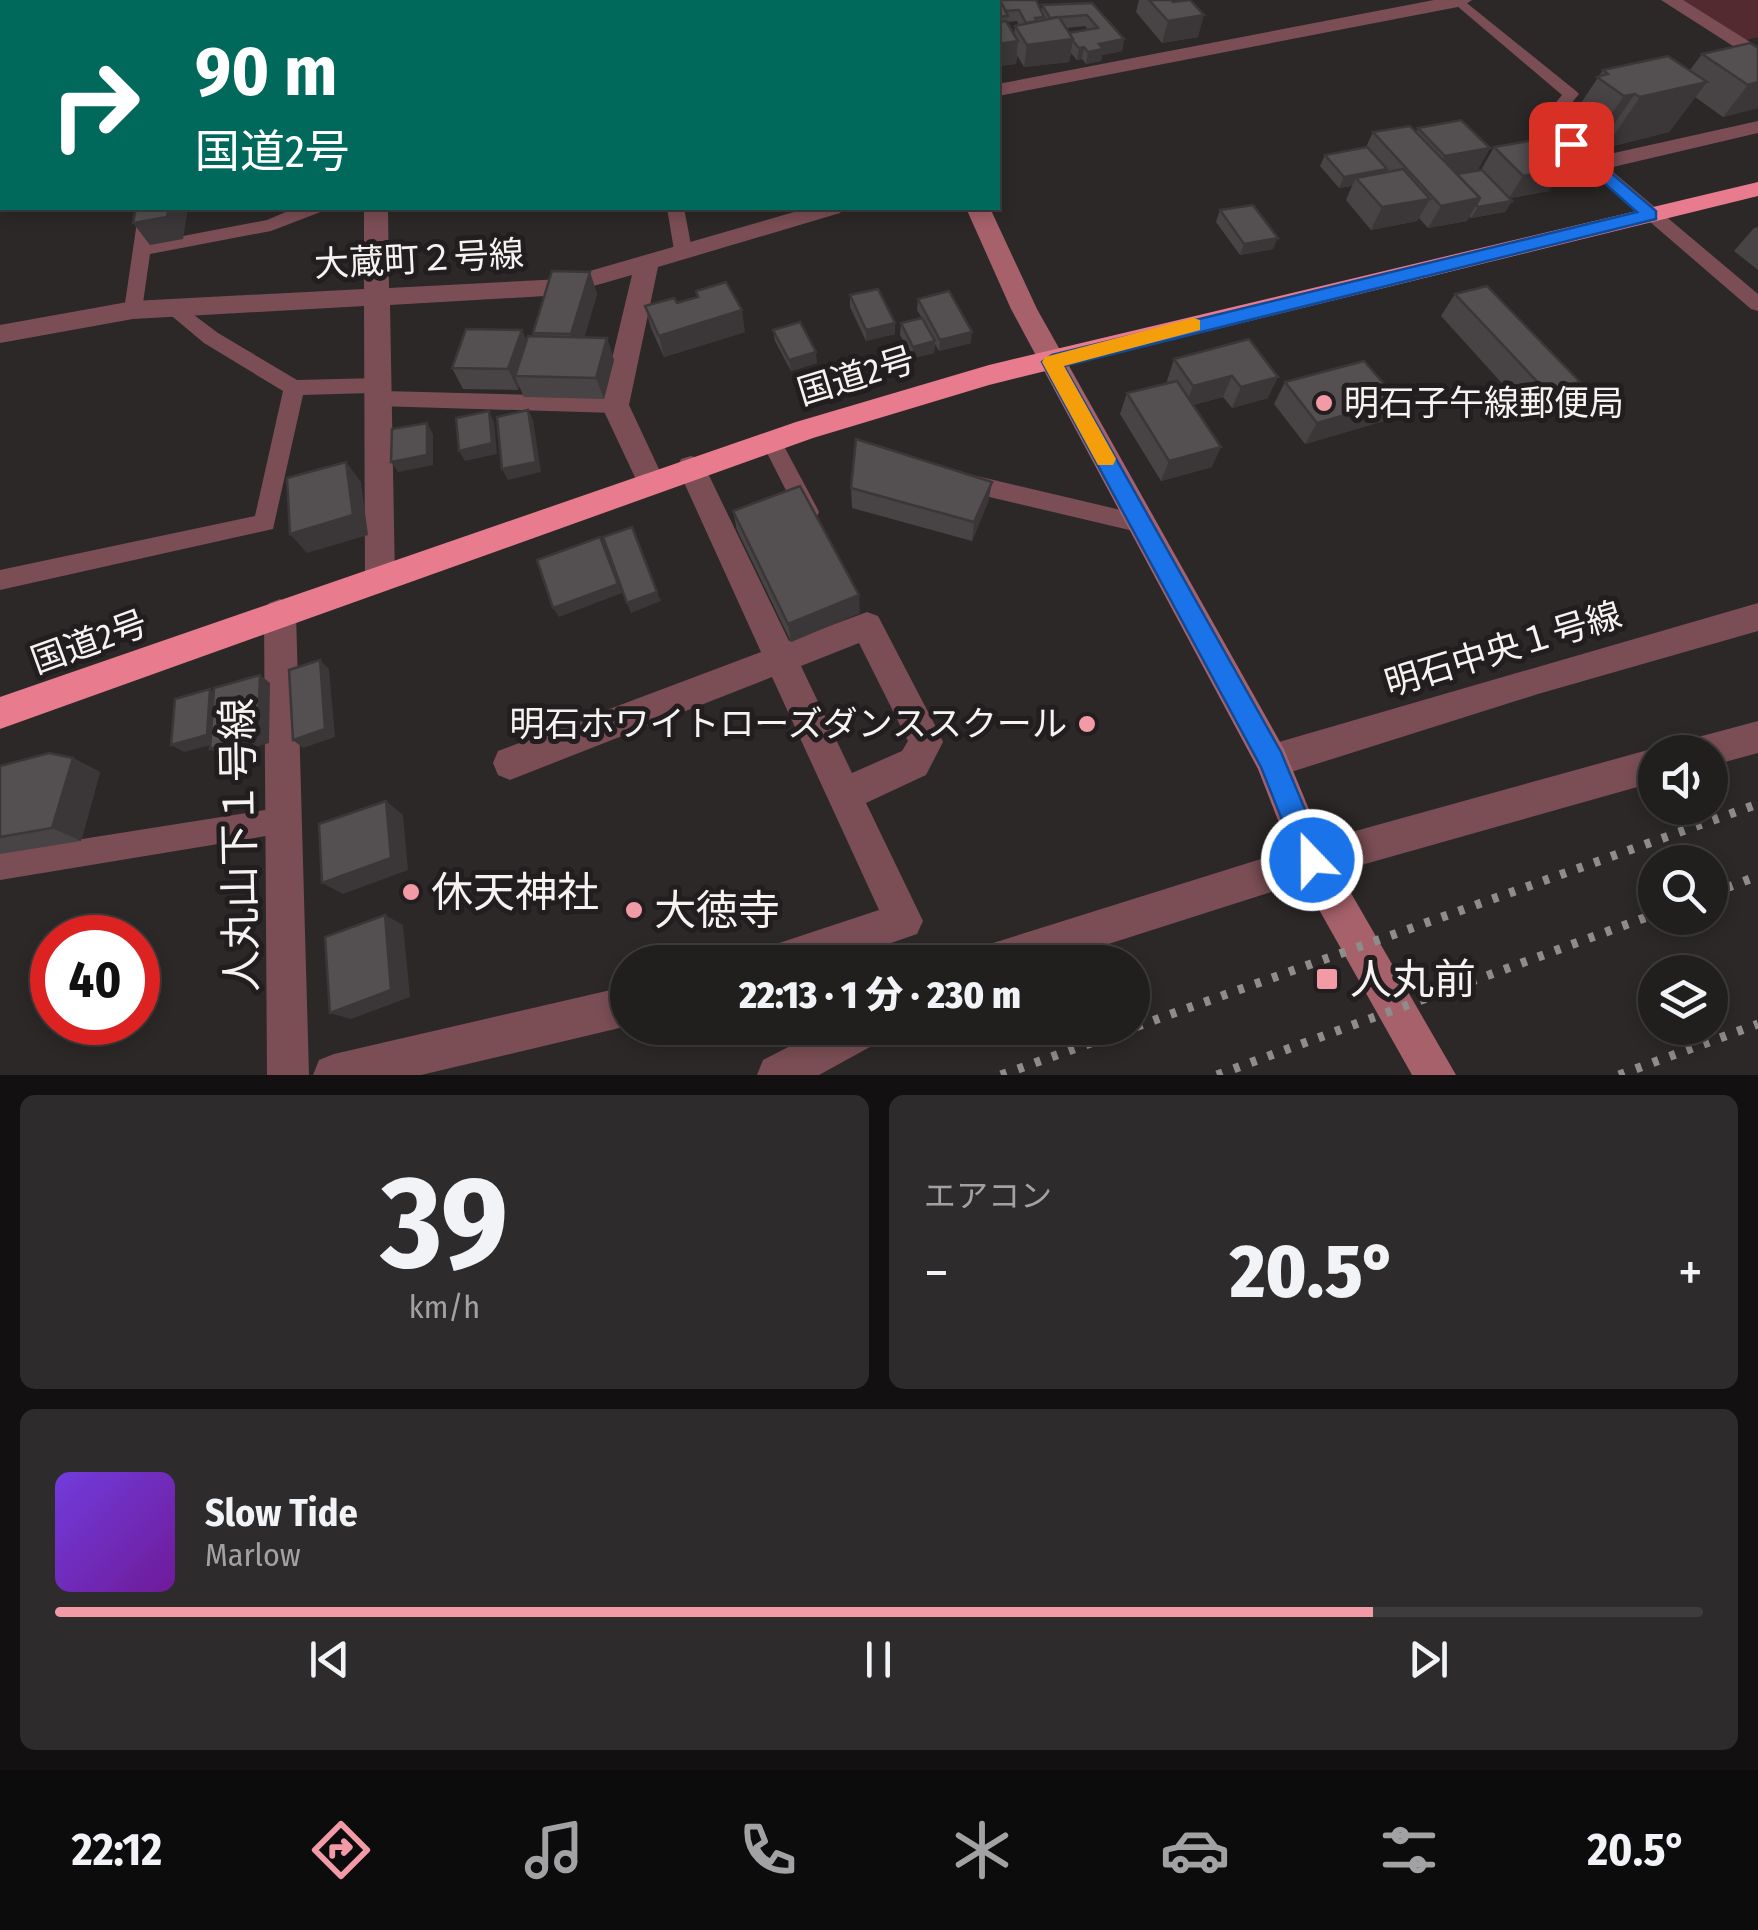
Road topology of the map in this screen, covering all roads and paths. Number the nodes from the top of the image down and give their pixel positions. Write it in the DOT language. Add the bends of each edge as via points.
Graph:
graph roads {
  1 [pos="1670,0"];
  2 [pos="1460,1"];
  3 [pos="1758,56"];
  4 [pos="1000,90"];
  5 [pos="1758,127"];
  6 [pos="1596,164"];
  7 [pos="1758,189"];
  8 [pos="148,210"];
  9 [pos="304,210"];
  10 [pos="376,210"];
  11 [pos="675,210"];
  12 [pos="825,210"];
  13 [pos="979,210"];
  14 [pos="1650,215"];
  15 [pos="142,250"];
  16 [pos="683,250"];
  17 [pos="647,261"];
  18 [pos="376,296"];
  19 [pos="1758,304"];
  20 [pos="174,307"];
  21 [pos="133,310"];
  22 [pos="0,334"];
  23 [pos="1052,362"];
  24 [pos="294,388"];
  25 [pos="377,392"];
  26 [pos="615,405"];
  27 [pos="771,441"];
  28 [pos="692,467"];
  29 [pos="941,476"];
  30 [pos="652,482"];
  31 [pos="1142,524"];
  32 [pos="822,540"];
  33 [pos="380,579"];
  34 [pos="0,580"];
  35 [pos="280,613"];
  36 [pos="1758,617"];
  37 [pos="781,660"];
  38 [pos="0,714"];
  39 [pos="1758,737"];
  40 [pos="1728,745"];
  41 [pos="1272,761"];
  42 [pos="510,763"];
  43 [pos="1638,770"];
  44 [pos="844,795"];
  45 [pos="284,820"];
  46 [pos="1312,860"];
  47 [pos="0,866"];
  48 [pos="832,945"];
  49 [pos="1047,945"];
  50 [pos="610,1010"];
  51 [pos="834,1045"];
  52 [pos="288,1075"];
  53 [pos="334,1075"];
  54 [pos="778,1075"];
  55 [pos="1435,1075"];
  1 -- 3 [label="street"];
  2 -- 4 [label="street"];
  2 -- 6 [label="lane" via="1571,94 1546,124"];
  5 -- 6 [label="street"];
  6 -- 14 [label="lane"];
  7 -- 14 [label="highway, 国道2号"];
  8 -- 15 [label="lane"];
  9 -- 15 [label="lane" via="272,225"];
  10 -- 18 [label="street"];
  11 -- 16 [label="lane"];
  12 -- 16 [label="street, 大蔵町２号線"];
  13 -- 23 [label="street"];
  14 -- 19 [label="lane"];
  14 -- 23 [label="highway, 国道2号"];
  15 -- 21 [label="lane"];
  16 -- 17 [label="street, 大蔵町２号線"];
  17 -- 18 [label="street, 大蔵町２号線" via="562,287"];
  17 -- 26 [label="street"];
  18 -- 20 [label="street, 大蔵町２号線"];
  18 -- 25 [label="street"];
  20 -- 21 [label="street, 大蔵町２号線"];
  20 -- 24 [label="lane"];
  21 -- 22 [label="street, 大蔵町２号線"];
  23 -- 27 [label="highway, 国道2号"];
  23 -- 31 [label="street"];
  24 -- 25 [label="lane"];
  24 -- 34 [label="lane" via="266,524"];
  25 -- 26 [label="lane"];
  25 -- 33 [label="street"];
  26 -- 30 [label="street"];
  27 -- 28 [label="highway, 国道2号"];
  27 -- 32 [label="lane"];
  28 -- 30 [label="highway, 国道2号"];
  28 -- 37 [label="street"];
  29 -- 31 [label="lane"];
  30 -- 33 [label="highway, 国道2号"];
  31 -- 41 [label="street"];
  33 -- 35 [label="highway, 国道2号"];
  35 -- 38 [label="highway, 国道2号"];
  35 -- 45 [label="street, 人丸山下１号線"];
  36 -- 41 [label="street, 明石中央１号線"];
  37 -- 42 [label="street"];
  37 -- 44 [label="street"];
  37 -- 44 [label="street" via="862,618 926,742 914,763"];
  39 -- 40 [label="street"];
  41 -- 46 [label="street"];
  43 -- 46 [label="street"];
  44 -- 48 [label="street" via="904,922"];
  45 -- 47 [label="lane"];
  45 -- 52 [label="street, 人丸山下１号線"];
  46 -- 49 [label="street"];
  46 -- 55 [label="street"];
  50 -- 53 [label="street"];
  51 -- 54 [label="street"];
}
